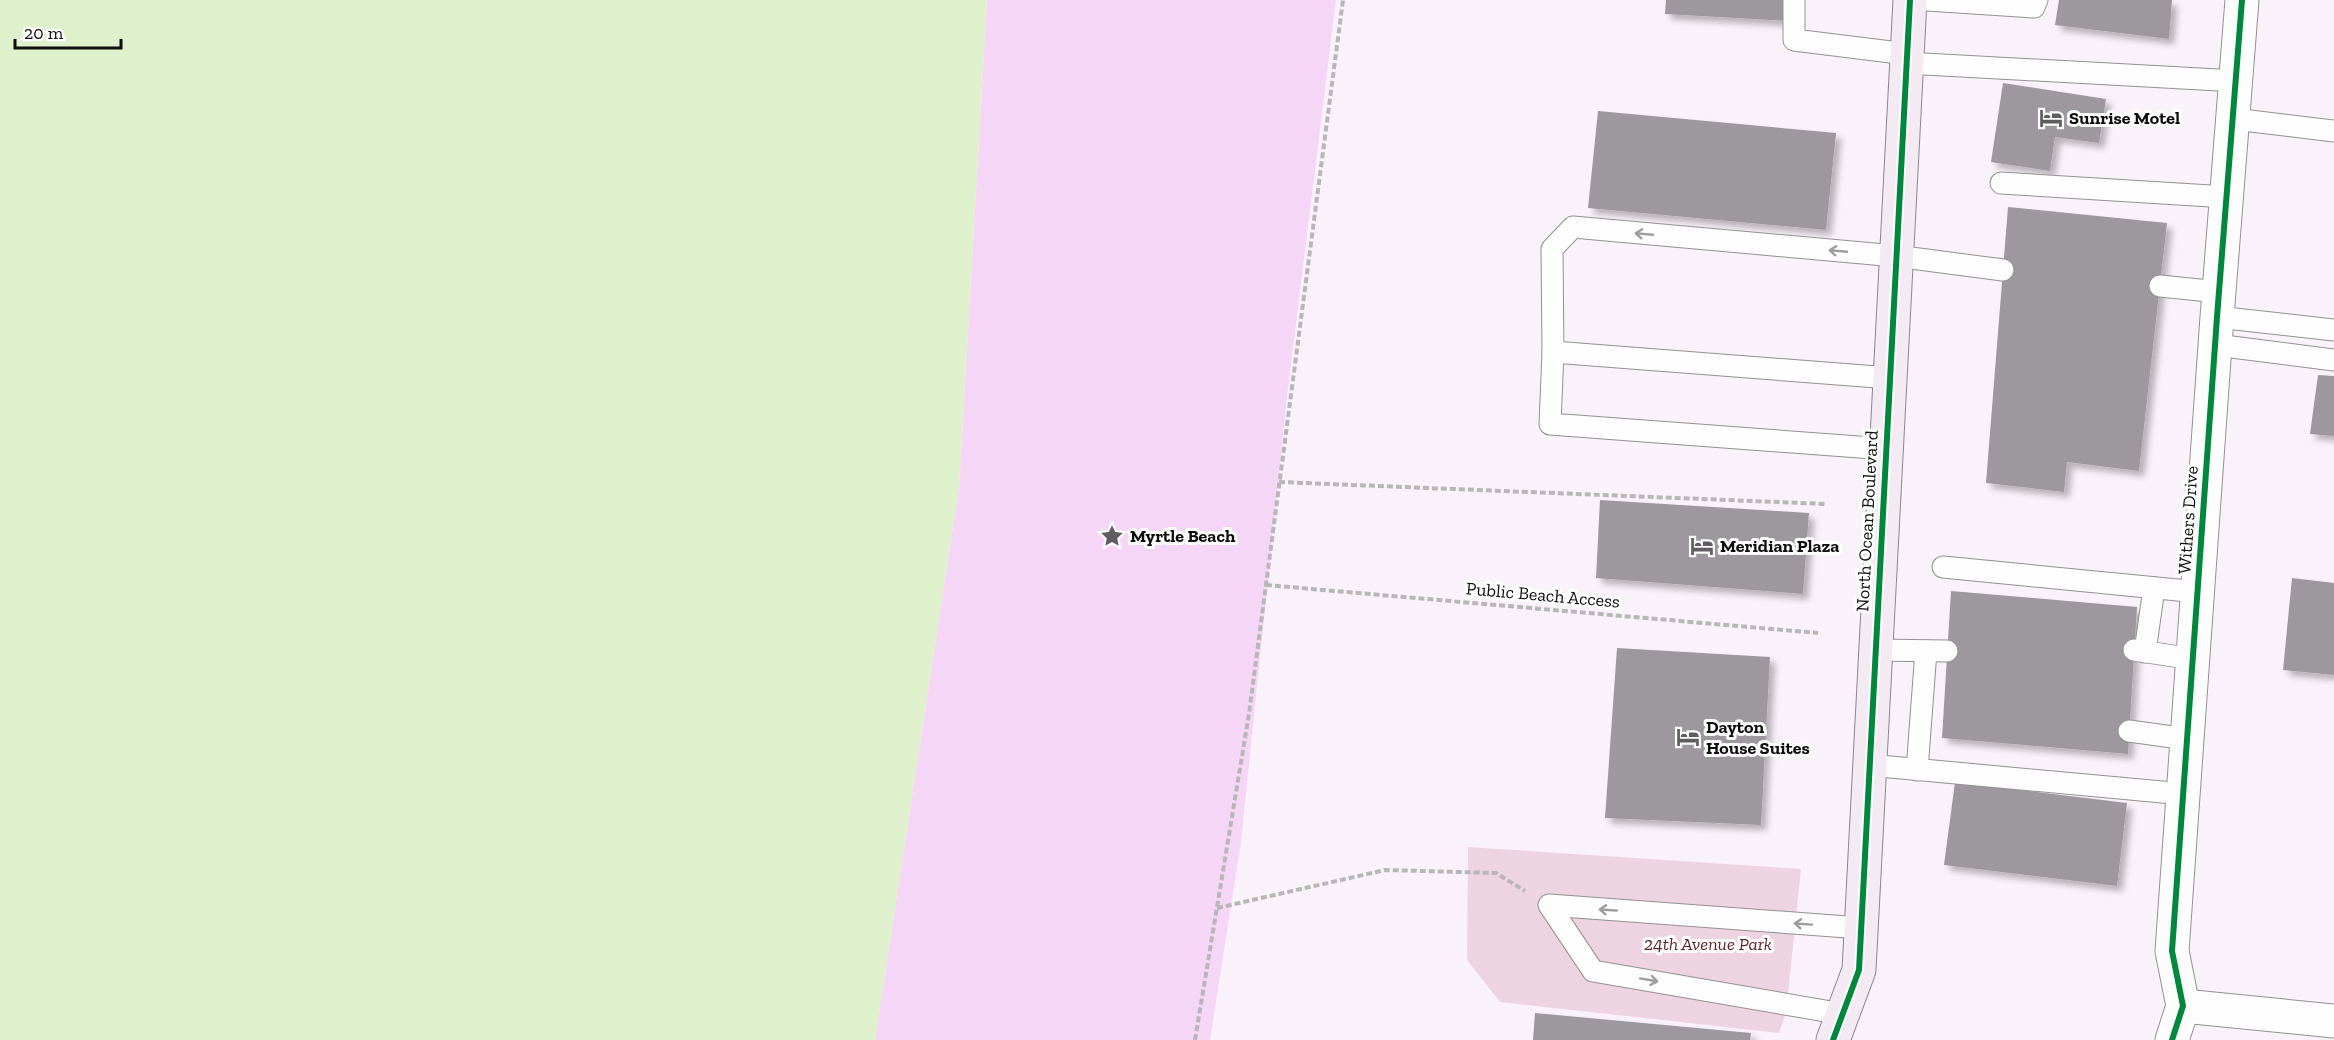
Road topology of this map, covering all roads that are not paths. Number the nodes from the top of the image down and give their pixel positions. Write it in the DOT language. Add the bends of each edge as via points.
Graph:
graph roads {
  1 [pos="1794,0"];
  2 [pos="1910,0"];
  3 [pos="1927,0"];
  4 [pos="2242,0"];
  5 [pos="2035,4"];
  6 [pos="1906,58"];
  7 [pos="2236,81"];
  8 [pos="2234,118"];
  9 [pos="2334,131"];
  10 [pos="2001,183"];
  11 [pos="2227,197"];
  12 [pos="1896,256"];
  13 [pos="2003,270"];
  14 [pos="2160,286"];
  15 [pos="2218,318"];
  16 [pos="2334,330"];
  17 [pos="1554,352"];
  18 [pos="2334,360"];
  19 [pos="1890,378"];
  20 [pos="1886,449"];
  21 [pos="1943,567"];
  22 [pos="2154,588"];
  23 [pos="2198,592"];
  24 [pos="1875,650"];
  25 [pos="1926,651"];
  26 [pos="1947,651"];
  27 [pos="2193,659"];
  28 [pos="2129,731"];
  29 [pos="2187,738"];
  30 [pos="1869,765"];
  31 [pos="1917,770"];
  32 [pos="2184,794"];
  33 [pos="1861,928"];
  34 [pos="2183,1006"];
  35 [pos="2334,1021"];
  36 [pos="1838,1027"];
  37 [pos="2172,1040"];
  1 -- 6 [label="lane" via="1794,40"];
  2 -- 6 [label="main road, North Ocean Boulevard"];
  3 -- 5 [label="lane"];
  4 -- 7 [label="street, Withers Drive"];
  6 -- 7 [label="lane"];
  6 -- 12 [label="main road, North Ocean Boulevard"];
  7 -- 8 [label="street, Withers Drive"];
  8 -- 9 [label="lane"];
  8 -- 11 [label="street, Withers Drive"];
  10 -- 11 [label="lane"];
  11 -- 15 [label="street, Withers Drive"];
  12 -- 13 [label="lane"];
  12 -- 17 [label="lane, one-way" via="1573,227 1552,249"];
  12 -- 19 [label="main road, North Ocean Boulevard"];
  14 -- 15 [label="lane"];
  15 -- 16 [label="lane"];
  15 -- 18 [label="lane"];
  15 -- 23 [label="street, Withers Drive"];
  17 -- 19 [label="lane"];
  17 -- 20 [label="lane" via="1550,424"];
  19 -- 20 [label="main road, North Ocean Boulevard"];
  20 -- 24 [label="main road, North Ocean Boulevard"];
  21 -- 22 [label="lane"];
  22 -- 23 [label="lane"];
  22 -- 27 [label="lane" via="2140,651"];
  23 -- 27 [label="street, Withers Drive"];
  24 -- 25 [label="lane"];
  24 -- 30 [label="main road, North Ocean Boulevard"];
  25 -- 26 [label="lane"];
  25 -- 31 [label="lane"];
  27 -- 29 [label="street, Withers Drive"];
  28 -- 29 [label="lane"];
  29 -- 32 [label="street, Withers Drive"];
  30 -- 31 [label="lane"];
  30 -- 33 [label="main road, North Ocean Boulevard"];
  31 -- 32 [label="lane"];
  32 -- 34 [label="street, Withers Drive" via="2172,951"];
  33 -- 36 [label="main road, North Ocean Boulevard" via="1859,970"];
  33 -- 36 [label="lane, one-way" via="1549,906 1593,971"];
  34 -- 35 [label="street"];
  34 -- 37 [label="street, Withers Drive"];
}
